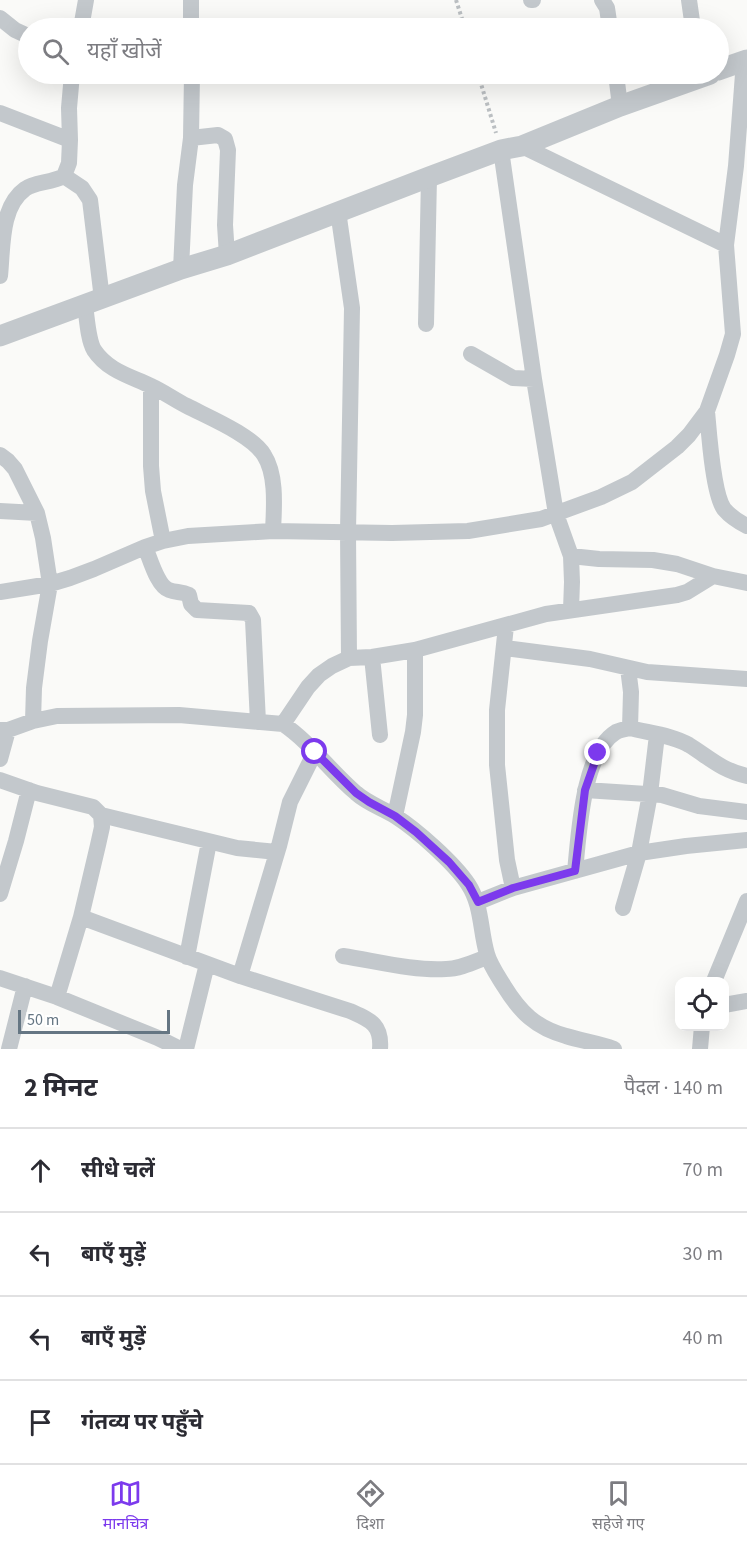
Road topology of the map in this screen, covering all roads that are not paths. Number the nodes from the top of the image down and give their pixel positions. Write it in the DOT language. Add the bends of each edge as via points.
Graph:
graph roads {
  1 [pos="86,0"];
  2 [pos="191,0"];
  3 [pos="602,0"];
  4 [pos="689,0"];
  5 [pos="83,18"];
  6 [pos="192,18"];
  7 [pos="608,18"];
  8 [pos="692,18"];
  9 [pos="1,20"];
  10 [pos="18,31"];
  11 [pos="745,61"];
  12 [pos="729,66"];
  13 [pos="71,84"];
  14 [pos="192,84"];
  15 [pos="617,84"];
  16 [pos="680,84"];
  17 [pos="620,106"];
  18 [pos="0,113"];
  19 [pos="191,138"];
  20 [pos="70,140"];
  21 [pos="511,148"];
  22 [pos="741,165"];
  23 [pos="64,176"];
  24 [pos="429,177"];
  25 [pos="7,198"];
  26 [pos="338,211"];
  27 [pos="726,245"];
  28 [pos="1,246"];
  29 [pos="227,255"];
  30 [pos="181,269"];
  31 [pos="0,276"];
  32 [pos="93,302"];
  33 [pos="426,324"];
  34 [pos="733,334"];
  35 [pos="0,336"];
  36 [pos="747,344"];
  37 [pos="471,354"];
  38 [pos="534,379"];
  39 [pos="151,386"];
  40 [pos="707,411"];
  41 [pos="0,455"];
  42 [pos="0,511"];
  43 [pos="37,513"];
  44 [pos="556,514"];
  45 [pos="747,526"];
  46 [pos="273,531"];
  47 [pos="348,532"];
  48 [pos="163,541"];
  49 [pos="145,547"];
  50 [pos="571,556"];
  51 [pos="713,576"];
  52 [pos="747,583"];
  53 [pos="50,584"];
  54 [pos="0,592"];
  55 [pos="571,610"];
  56 [pos="506,626"];
  57 [pos="505,648"];
  58 [pos="415,650"];
  59 [pos="372,657"];
  60 [pos="349,658"];
  61 [pos="628,668"];
  62 [pos="747,679"];
  63 [pos="33,721"];
  64 [pos="258,722"];
  65 [pos="283,724"];
  66 [pos="630,728"];
  67 [pos="4,730"];
  68 [pos="380,735"];
  69 [pos="657,735"];
  70 [pos="315,752"];
  71 [pos="0,759"];
  72 [pos="747,776"];
  73 [pos="0,780"];
  74 [pos="29,790"];
  75 [pos="585,790"];
  76 [pos="650,794"];
  77 [pos="747,812"];
  78 [pos="101,815"];
  79 [pos="395,816"];
  80 [pos="747,840"];
  81 [pos="209,842"];
  82 [pos="278,852"];
  83 [pos="639,853"];
  84 [pos="575,871"];
  85 [pos="513,888"];
  86 [pos="0,894"];
  87 [pos="747,901"];
  88 [pos="478,902"];
  89 [pos="623,908"];
  90 [pos="81,917"];
  91 [pos="343,956"];
  92 [pos="187,957"];
  93 [pos="487,957"];
  94 [pos="207,964"];
  95 [pos="240,976"];
  96 [pos="716,977"];
  97 [pos="0,978"];
  98 [pos="25,986"];
  99 [pos="57,997"];
  100 [pos="747,1001"];
  101 [pos="729,1004"];
  102 [pos="702,1031"];
  103 [pos="9,1049"];
  104 [pos="180,1049"];
  105 [pos="186,1049"];
  106 [pos="380,1049"];
  107 [pos="614,1049"];
  108 [pos="700,1049"];
  1 -- 5 [label="street"];
  2 -- 6 [label="street"];
  3 -- 7 [label="street"];
  4 -- 8 [label="street"];
  9 -- 10 [label="street"];
  11 -- 12 [label="street"];
  11 -- 22 [label="street"];
  13 -- 20 [label="street"];
  14 -- 19 [label="street"];
  15 -- 17 [label="street"];
  16 -- 17 [label="street"];
  17 -- 21 [label="street"];
  18 -- 20 [label="street"];
  19 -- 29 [label="street" via="218,135 225,139"];
  19 -- 30 [label="street"];
  20 -- 23 [label="street"];
  21 -- 24 [label="street"];
  21 -- 27 [label="street"];
  21 -- 38 [label="street"];
  22 -- 27 [label="street"];
  23 -- 25 [label="street"];
  23 -- 32 [label="street" via="82,188 90,200"];
  24 -- 26 [label="street"];
  24 -- 33 [label="street"];
  25 -- 28 [label="street"];
  26 -- 29 [label="street"];
  26 -- 47 [label="street" via="352,308"];
  27 -- 34 [label="street"];
  28 -- 31 [label="street"];
  29 -- 30 [label="street"];
  30 -- 32 [label="street"];
  32 -- 35 [label="street"];
  32 -- 39 [label="street" via="92,347 98,356 120,373"];
  34 -- 36 [label="street"];
  34 -- 40 [label="street"];
  37 -- 38 [label="street" via="513,378"];
  38 -- 44 [label="street"];
  39 -- 46 [label="street" via="239,434 263,454 270,468 275,500"];
  39 -- 48 [label="street" via="151,466"];
  40 -- 44 [label="street" via="677,447 632,482"];
  40 -- 45 [label="street" via="718,496 724,509"];
  41 -- 43 [label="street" via="15,469"];
  42 -- 43 [label="street"];
  43 -- 53 [label="street"];
  44 -- 47 [label="street" via="468,531"];
  44 -- 50 [label="street"];
  46 -- 47 [label="street"];
  46 -- 48 [label="street"];
  47 -- 60 [label="street"];
  48 -- 49 [label="street"];
  49 -- 53 [label="street"];
  49 -- 64 [label="street" via="161,584 173,592 189,595 197,609 249,613 253,620"];
  50 -- 51 [label="street" via="653,560"];
  50 -- 55 [label="street"];
  51 -- 52 [label="street"];
  51 -- 55 [label="street" via="677,595"];
  53 -- 54 [label="street"];
  53 -- 63 [label="street"];
  55 -- 56 [label="street"];
  56 -- 57 [label="street"];
  56 -- 58 [label="street"];
  57 -- 61 [label="street"];
  57 -- 85 [label="street" via="497,710 497,765"];
  58 -- 59 [label="street"];
  58 -- 79 [label="street" via="413,732"];
  59 -- 60 [label="street"];
  59 -- 68 [label="street"];
  60 -- 65 [label="street" via="320,675"];
  61 -- 62 [label="street"];
  61 -- 66 [label="street"];
  63 -- 64 [label="street" via="57,716 179,715"];
  63 -- 67 [label="street"];
  64 -- 65 [label="street"];
  65 -- 70 [label="street"];
  66 -- 69 [label="street"];
  66 -- 75 [label="street" via="617,732 598,753"];
  67 -- 71 [label="street"];
  69 -- 72 [label="street" via="688,745 719,766"];
  69 -- 76 [label="street"];
  70 -- 79 [label="street" via="356,793"];
  70 -- 82 [label="street" via="290,802"];
  73 -- 74 [label="street"];
  74 -- 78 [label="street" via="93,807"];
  74 -- 86 [label="street"];
  75 -- 76 [label="street"];
  75 -- 84 [label="street"];
  76 -- 77 [label="street"];
  76 -- 83 [label="street"];
  78 -- 81 [label="street"];
  78 -- 90 [label="street" via="99,845"];
  79 -- 88 [label="street" via="449,862"];
  80 -- 83 [label="street"];
  81 -- 82 [label="street"];
  81 -- 92 [label="street"];
  82 -- 95 [label="street"];
  83 -- 84 [label="street"];
  83 -- 89 [label="street"];
  84 -- 85 [label="street"];
  85 -- 88 [label="street"];
  87 -- 96 [label="street"];
  88 -- 93 [label="street"];
  90 -- 92 [label="street"];
  90 -- 99 [label="street"];
  91 -- 93 [label="street" via="448,969"];
  92 -- 94 [label="street"];
  93 -- 107 [label="street" via="515,1005 534,1022"];
  94 -- 95 [label="street"];
  94 -- 105 [label="street"];
  95 -- 106 [label="street" via="367,1018 378,1028"];
  97 -- 98 [label="street"];
  98 -- 99 [label="street"];
  98 -- 103 [label="street"];
  99 -- 104 [label="street"];
  100 -- 101 [label="street"];
  102 -- 108 [label="street"];
}
